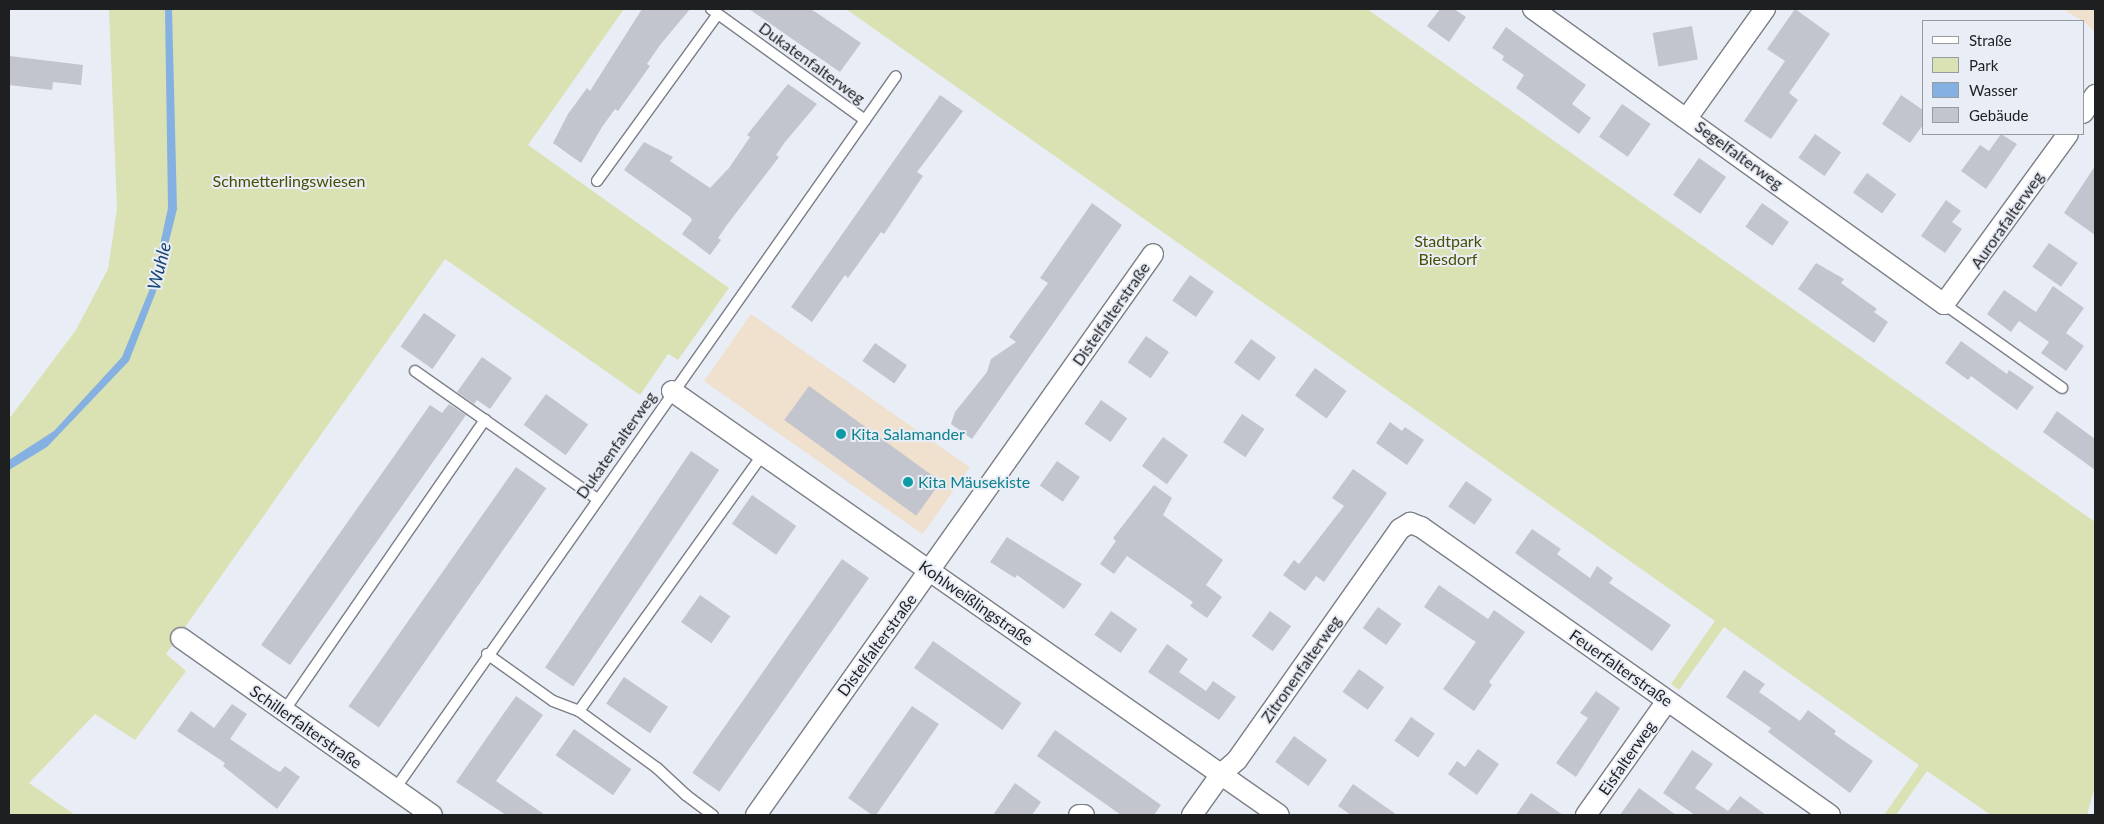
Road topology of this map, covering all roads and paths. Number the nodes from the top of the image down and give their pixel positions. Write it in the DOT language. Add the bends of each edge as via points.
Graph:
graph roads {
  1 [pos="1533,9"];
  2 [pos="1765,9"];
  3 [pos="714,11"];
  4 [pos="896,76"];
  5 [pos="2095,95"];
  6 [pos="2084,112"];
  7 [pos="1687,118"];
  8 [pos="865,120"];
  9 [pos="2067,135"];
  10 [pos="597,181"];
  11 [pos="1153,254"];
  12 [pos="1944,304"];
  13 [pos="415,370"];
  14 [pos="2062,388"];
  15 [pos="672,391"];
  16 [pos="485,420"];
  17 [pos="762,455"];
  18 [pos="596,498"];
  19 [pos="1410,523"];
  20 [pos="931,571"];
  21 [pos="181,638"];
  22 [pos="488,654"];
  23 [pos="1667,701"];
  24 [pos="284,711"];
  25 [pos="579,711"];
  26 [pos="1221,774"];
  27 [pos="395,789"];
  28 [pos="432,815"];
  29 [pos="713,815"];
  30 [pos="756,815"];
  31 [pos="1079,815"];
  32 [pos="1084,815"];
  33 [pos="1192,815"];
  34 [pos="1279,815"];
  35 [pos="1586,815"];
  36 [pos="1830,815"];
  1 -- 7 [label="street, Segelfalterweg"];
  2 -- 7 [label="street"];
  3 -- 8 [label="lane, Dukatenfalterweg"];
  3 -- 10 [label="lane, Dukatenfalterweg"];
  4 -- 8 [label="lane, Dukatenfalterweg"];
  5 -- 6 [label="street"];
  7 -- 12 [label="street, Segelfalterweg"];
  8 -- 15 [label="lane, Dukatenfalterweg"];
  9 -- 12 [label="street, Aurorafalterweg"];
  11 -- 20 [label="street, Distelfalterstraße"];
  12 -- 14 [label="lane"];
  13 -- 16 [label="lane"];
  15 -- 17 [label="street, Kohlweißlingstraße"];
  15 -- 18 [label="lane, Dukatenfalterweg"];
  16 -- 18 [label="lane"];
  16 -- 24 [label="lane"];
  17 -- 20 [label="street, Kohlweißlingstraße"];
  17 -- 25 [label="lane"];
  18 -- 22 [label="lane, Dukatenfalterweg"];
  19 -- 23 [label="street, Feuerfalterstraße" via="1421,527"];
  19 -- 26 [label="street, Zitronenfalterweg" via="1400,529 1237,760"];
  20 -- 26 [label="street, Kohlweißlingstraße"];
  20 -- 30 [label="street, Distelfalterstraße"];
  21 -- 24 [label="street, Schillerfalterstraße"];
  22 -- 25 [label="lane" via="553,701"];
  22 -- 27 [label="lane, Dukatenfalterweg"];
  23 -- 35 [label="street, Eisfalterweg"];
  23 -- 36 [label="street, Feuerfalterstraße"];
  24 -- 27 [label="street, Schillerfalterstraße"];
  25 -- 29 [label="lane" via="657,768 686,796"];
  26 -- 33 [label="street, Zitronenfalterweg"];
  26 -- 34 [label="street, Kohlweißlingstraße"];
  27 -- 28 [label="street, Schillerfalterstraße"];
  31 -- 32 [label="street"];
}
